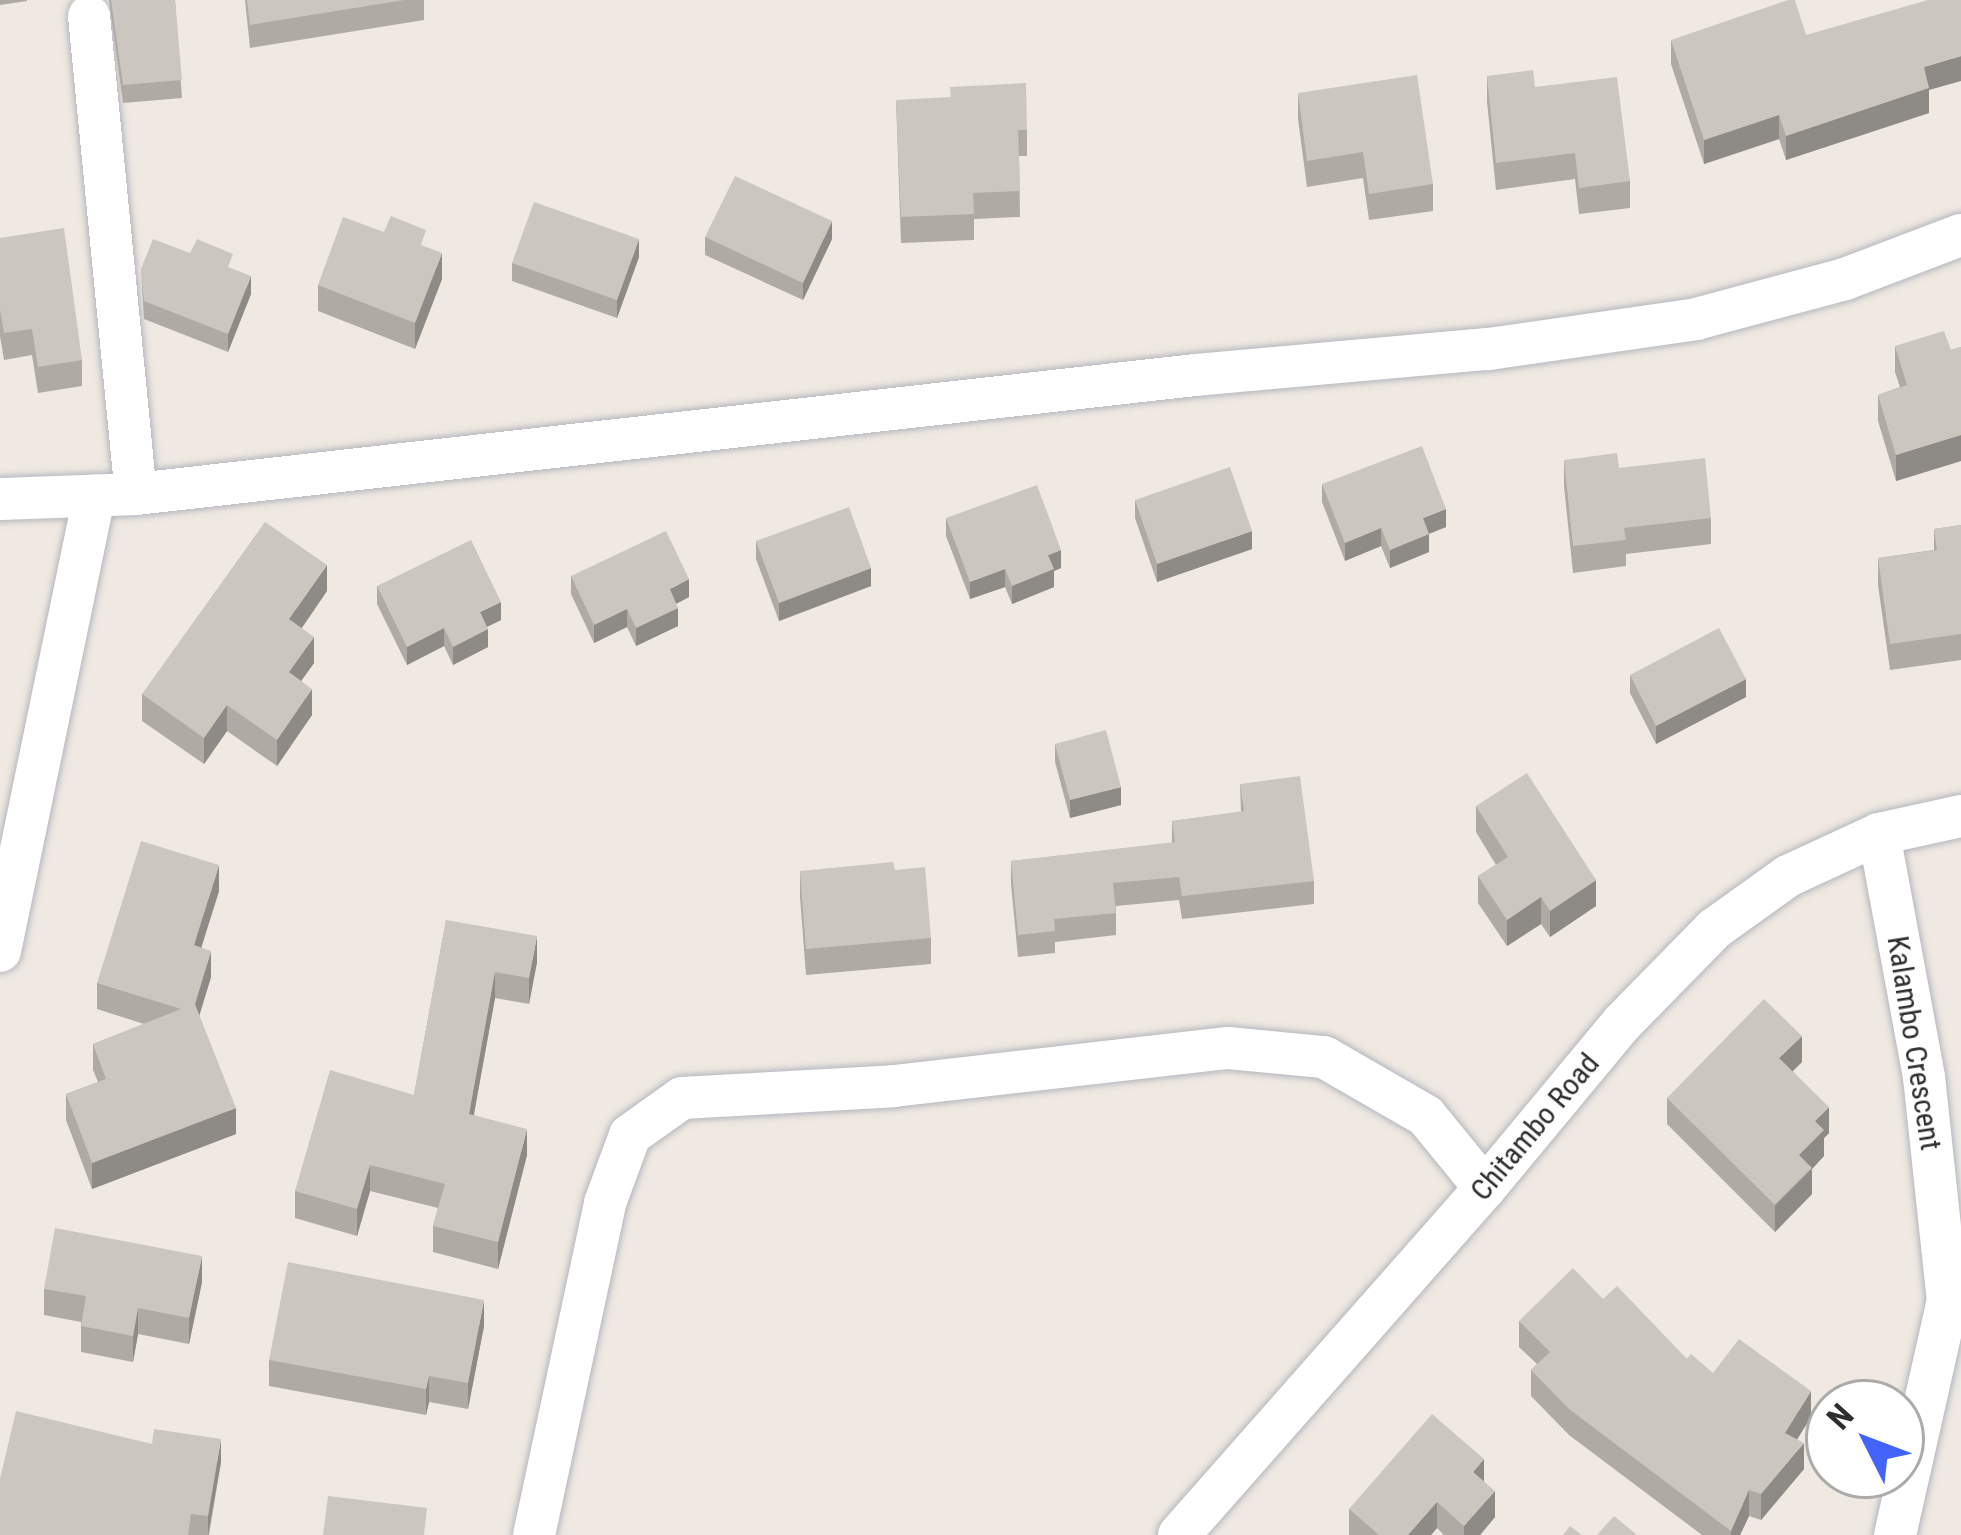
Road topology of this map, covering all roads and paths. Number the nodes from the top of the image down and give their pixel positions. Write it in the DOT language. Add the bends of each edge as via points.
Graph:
graph roads {
  1 [pos="88,16"];
  2 [pos="1961,236"];
  3 [pos="136,494"];
  4 [pos="94,496"];
  5 [pos="0,499"];
  6 [pos="1961,816"];
  7 [pos="1880,834"];
  8 [pos="0,951"];
  9 [pos="1485,1188"];
  10 [pos="534,1535"];
  11 [pos="1179,1535"];
  12 [pos="1895,1535"];
  1 -- 3 [label="street"];
  2 -- 3 [label="street" via="1696,320"];
  3 -- 4 [label="street"];
  4 -- 5 [label="street"];
  4 -- 8 [label="street"];
  6 -- 7 [label="street, Chitambo Road"];
  7 -- 9 [label="street, Chitambo Road" via="1788,876 1714,929 1622,1023"];
  7 -- 12 [label="street, Kalambo Crescent" via="1924,1077 1948,1300"];
  9 -- 10 [label="street" via="1426,1116 1324,1057 1228,1048 894,1086 682,1098 630,1136 605,1203"];
  9 -- 11 [label="street, Chitambo Road"];
}
